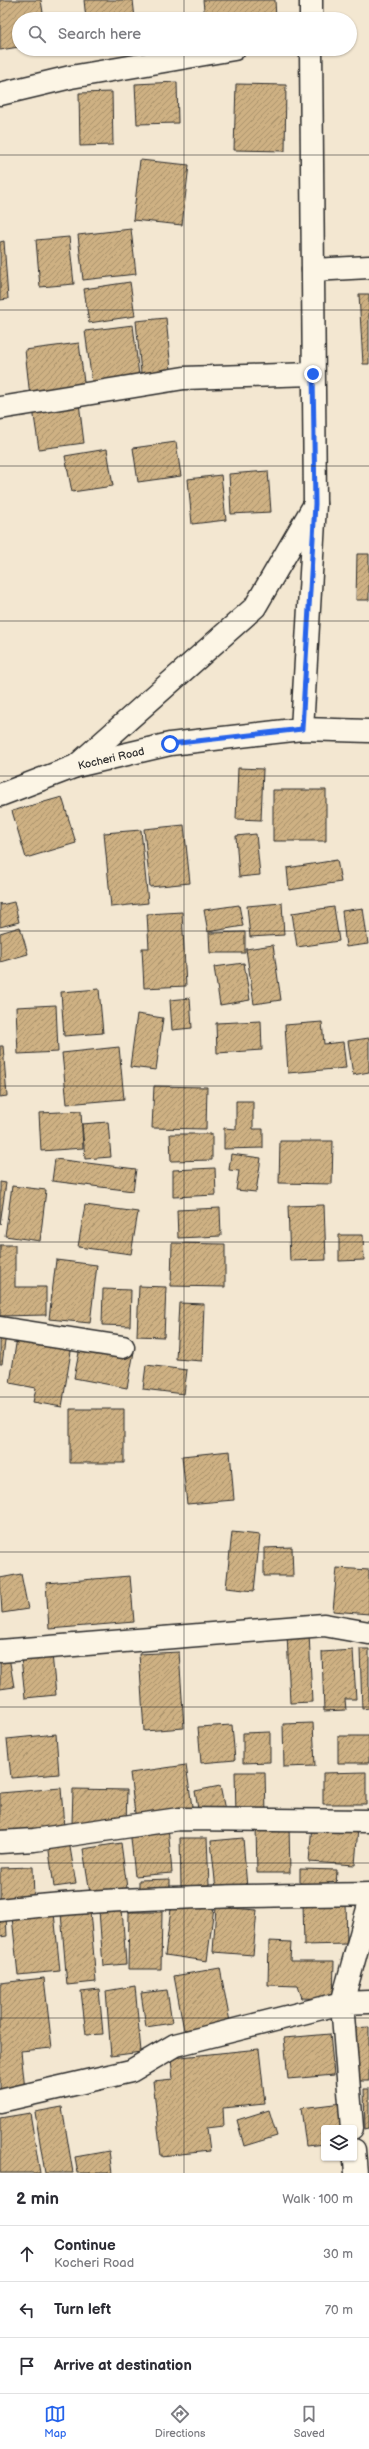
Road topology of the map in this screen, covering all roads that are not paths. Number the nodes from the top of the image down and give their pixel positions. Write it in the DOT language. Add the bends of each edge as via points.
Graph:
graph roads {
  1 [pos="311,0"];
  2 [pos="311,12"];
  3 [pos="193,56"];
  4 [pos="311,56"];
  5 [pos="0,94"];
  6 [pos="369,268"];
  7 [pos="313,270"];
  8 [pos="313,374"];
  9 [pos="0,408"];
  10 [pos="315,504"];
  11 [pos="302,729"];
  12 [pos="369,731"];
  13 [pos="76,766"];
  14 [pos="0,795"];
  15 [pos="0,1328"];
  16 [pos="123,1347"];
  17 [pos="369,1633"];
  18 [pos="0,1651"];
  19 [pos="369,1821"];
  20 [pos="0,1842"];
  21 [pos="369,1894"];
  22 [pos="369,1905"];
  23 [pos="0,1910"];
  24 [pos="369,2002"];
  25 [pos="342,2003"];
  26 [pos="0,2101"];
  27 [pos="352,2125"];
  28 [pos="355,2161"];
  29 [pos="356,2173"];
  1 -- 2 [label="street"];
  3 -- 5 [label="street" via="71,77"];
  4 -- 7 [label="street"];
  6 -- 7 [label="street"];
  7 -- 8 [label="street"];
  8 -- 9 [label="street" via="184,378"];
  8 -- 10 [label="street"];
  10 -- 11 [label="street"];
  10 -- 13 [label="street" via="255,607"];
  11 -- 12 [label="street, Kocheri Road"];
  11 -- 13 [label="street, Kocheri Road" via="170,744"];
  13 -- 14 [label="street, Kocheri Road"];
  15 -- 16 [label="street"];
  17 -- 18 [label="street" via="324,1625"];
  19 -- 20 [label="street" via="179,1819 34,1840"];
  21 -- 23 [label="street" via="157,1899 55,1904"];
  22 -- 25 [label="street"];
  24 -- 25 [label="street"];
  25 -- 26 [label="street" via="175,2045 131,2071"];
  25 -- 27 [label="street"];
  28 -- 29 [label="street"];
}
